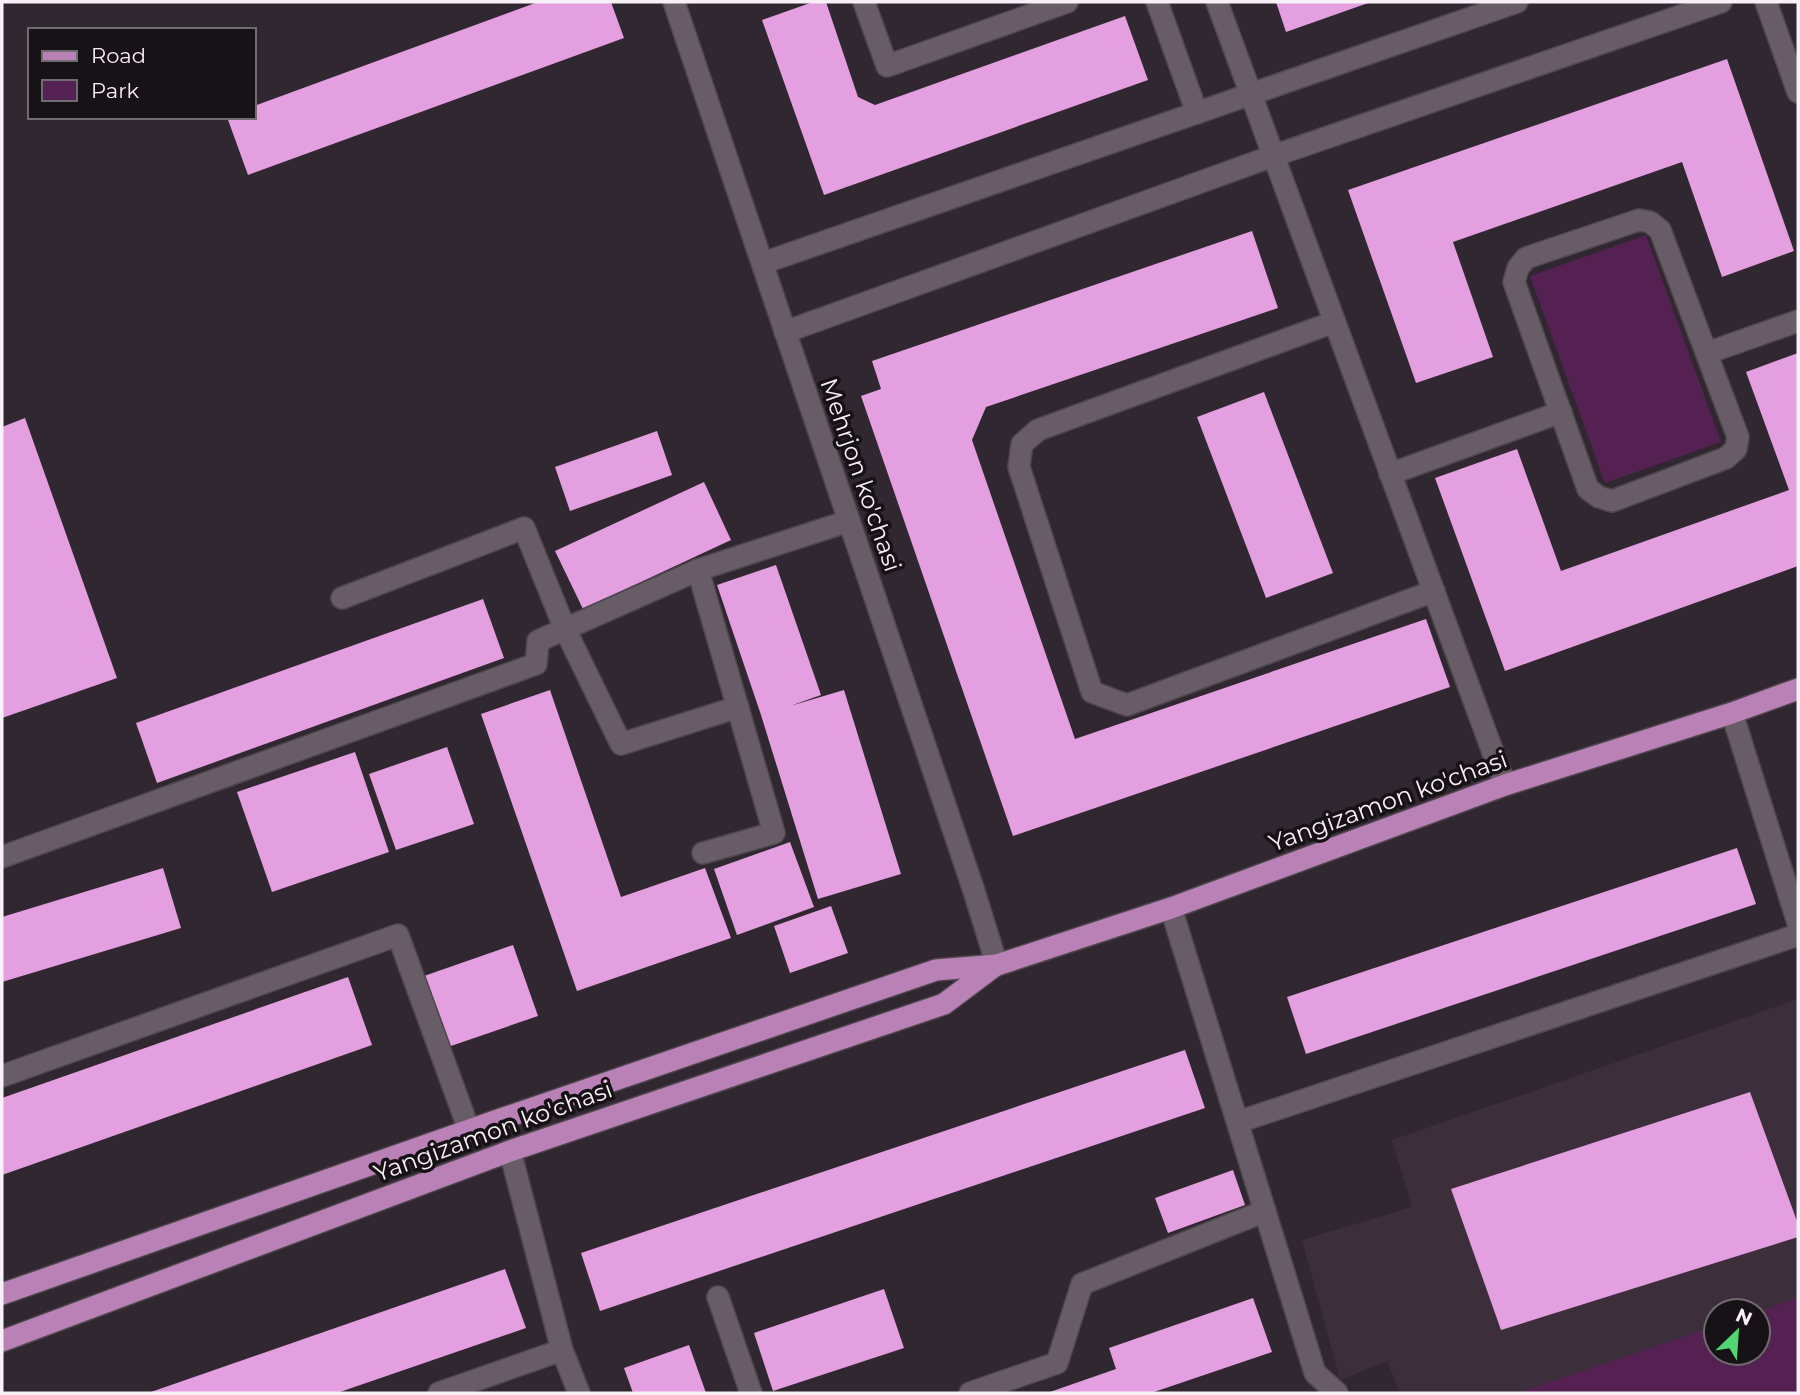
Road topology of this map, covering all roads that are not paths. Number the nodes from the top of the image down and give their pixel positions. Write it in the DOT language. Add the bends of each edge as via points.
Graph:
graph roads {
  1 [pos="674,2"];
  2 [pos="864,2"];
  3 [pos="1067,2"];
  4 [pos="1157,2"];
  5 [pos="1217,2"];
  6 [pos="1517,2"];
  7 [pos="1721,2"];
  8 [pos="1766,2"];
  9 [pos="1798,92"];
  10 [pos="1250,94"];
  11 [pos="1197,113"];
  12 [pos="1273,156"];
  13 [pos="763,263"];
  14 [pos="1798,321"];
  15 [pos="1334,322"];
  16 [pos="785,331"];
  17 [pos="1707,353"];
  18 [pos="1561,412"];
  19 [pos="1390,474"];
  20 [pos="849,521"];
  21 [pos="698,570"];
  22 [pos="1434,591"];
  23 [pos="342,597"];
  24 [pos="565,629"];
  25 [pos="1798,689"];
  26 [pos="738,707"];
  27 [pos="1732,713"];
  28 [pos="1505,785"];
  29 [pos="704,853"];
  30 [pos="2,856"];
  31 [pos="1171,908"];
  32 [pos="1798,923"];
  33 [pos="1798,935"];
  34 [pos="996,965"];
  35 [pos="2,1076"];
  36 [pos="1238,1122"];
  37 [pos="469,1130"];
  38 [pos="510,1151"];
  39 [pos="1265,1211"];
  40 [pos="2,1294"];
  41 [pos="718,1297"];
  42 [pos="2,1341"];
  43 [pos="562,1350"];
  44 [pos="439,1393"];
  45 [pos="579,1393"];
  46 [pos="751,1393"];
  47 [pos="970,1393"];
  48 [pos="1336,1393"];
  1 -- 13 [label="street, Mehrjon ko'chasi"];
  2 -- 3 [label="street" via="887,66"];
  4 -- 11 [label="street"];
  5 -- 10 [label="street"];
  6 -- 10 [label="street"];
  7 -- 12 [label="street"];
  8 -- 9 [label="street"];
  10 -- 11 [label="street"];
  10 -- 12 [label="street"];
  11 -- 13 [label="street"];
  12 -- 15 [label="street"];
  12 -- 16 [label="street"];
  13 -- 16 [label="street, Mehrjon ko'chasi"];
  14 -- 17 [label="street"];
  15 -- 19 [label="street"];
  15 -- 22 [label="street" via="1038,430 1022,444 1019,467 1093,692 1126,705"];
  16 -- 20 [label="street, Mehrjon ko'chasi"];
  17 -- 18 [label="street" via="1738,437 1736,449 1726,458 1612,501 1588,489"];
  17 -- 18 [label="street" via="1660,230 1650,222 1639,220 1526,258 1514,282"];
  18 -- 19 [label="street"];
  19 -- 22 [label="street"];
  20 -- 21 [label="street"];
  20 -- 34 [label="street, Mehrjon ko'chasi"];
  21 -- 24 [label="street"];
  21 -- 26 [label="street"];
  22 -- 28 [label="street"];
  23 -- 24 [label="street" via="524,528"];
  24 -- 26 [label="street" via="621,744"];
  24 -- 30 [label="street" via="538,641 536,664"];
  25 -- 27 [label="main road, Yangizamon ko'chasi"];
  26 -- 29 [label="street" via="774,833"];
  27 -- 28 [label="main road, Yangizamon ko'chasi"];
  27 -- 32 [label="street"];
  28 -- 31 [label="main road, Yangizamon ko'chasi"];
  31 -- 34 [label="main road, Yangizamon ko'chasi"];
  31 -- 36 [label="street"];
  33 -- 36 [label="street"];
  34 -- 37 [label="main road, Yangizamon ko'chasi" via="936,970"];
  34 -- 38 [label="main road, Yangizamon ko'chasi" via="944,1003"];
  35 -- 37 [label="street" via="398,934"];
  36 -- 39 [label="street"];
  37 -- 40 [label="main road, Yangizamon ko'chasi"];
  38 -- 42 [label="main road, Yangizamon ko'chasi"];
  38 -- 43 [label="street"];
  39 -- 47 [label="street" via="1082,1284 1057,1363"];
  39 -- 48 [label="street" via="1315,1373"];
  41 -- 46 [label="street"];
  43 -- 44 [label="street"];
  43 -- 45 [label="street"];
}
